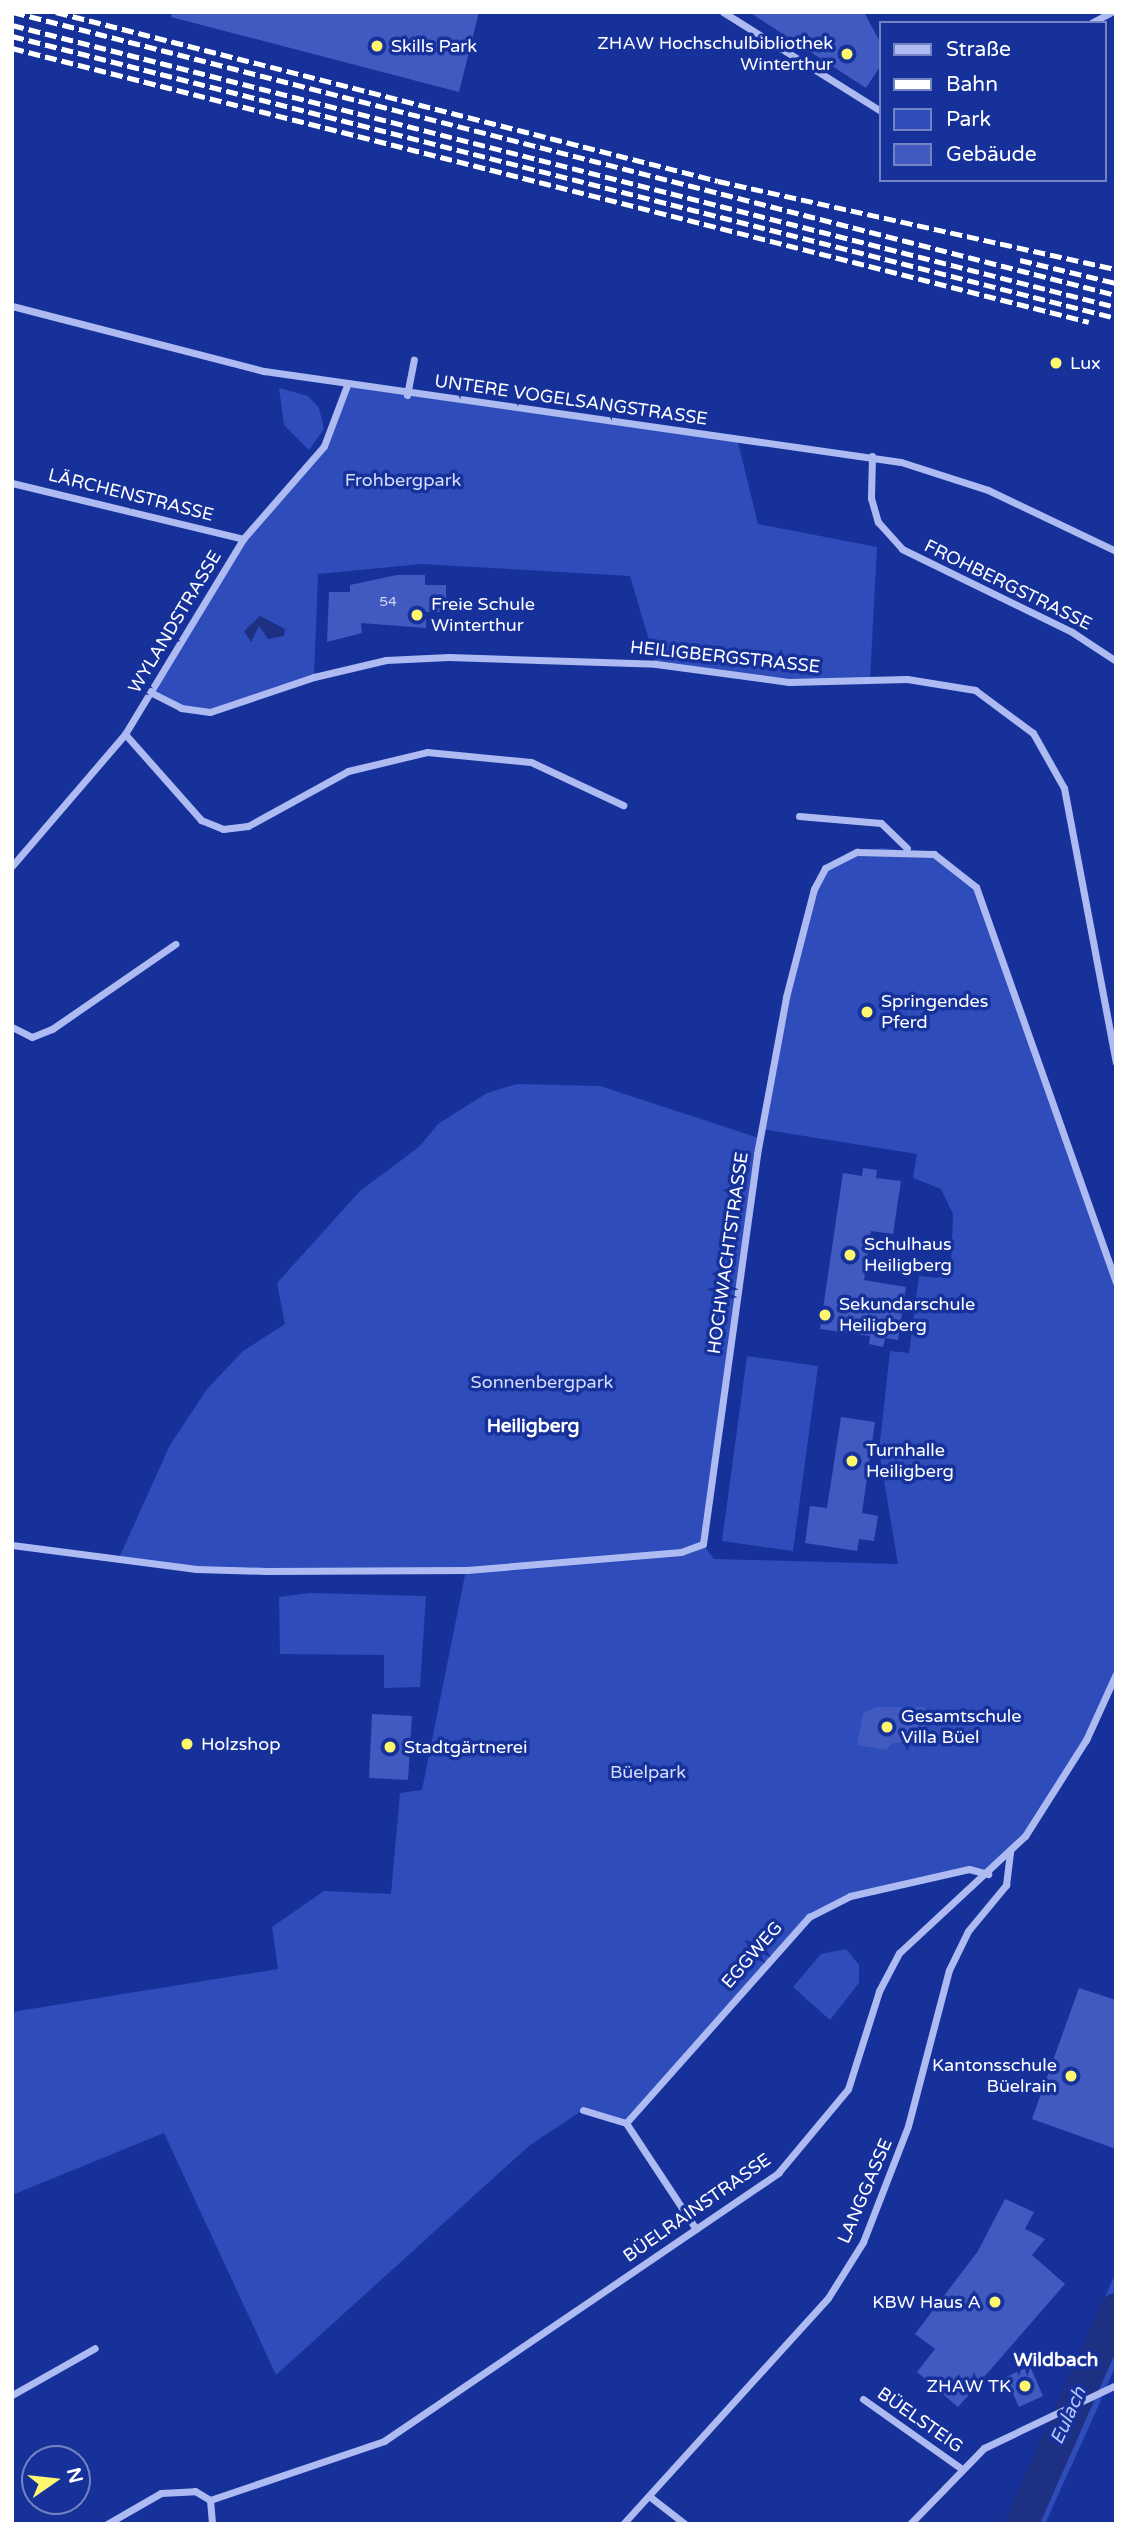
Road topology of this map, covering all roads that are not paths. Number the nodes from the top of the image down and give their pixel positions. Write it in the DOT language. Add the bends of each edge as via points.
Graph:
graph roads {
  1 [pos="723,12"];
  2 [pos="1112,12"];
  3 [pos="1095,21"];
  4 [pos="880,110"];
  5 [pos="12,306"];
  6 [pos="414,360"];
  7 [pos="347,385"];
  8 [pos="407,395"];
  9 [pos="872,457"];
  10 [pos="12,483"];
  11 [pos="243,539"];
  12 [pos="1116,551"];
  13 [pos="1116,661"];
  14 [pos="152,693"];
  15 [pos="125,734"];
  16 [pos="623,805"];
  17 [pos="799,816"];
  18 [pos="907,848"];
  19 [pos="12,866"];
  20 [pos="175,944"];
  21 [pos="12,1027"];
  22 [pos="1116,1062"];
  23 [pos="1116,1282"];
  24 [pos="12,1545"];
  25 [pos="1116,1674"];
  26 [pos="1010,1850"];
  27 [pos="988,1874"];
  28 [pos="583,2110"];
  29 [pos="626,2123"];
  30 [pos="696,2230"];
  31 [pos="94,2348"];
  32 [pos="1116,2385"];
  33 [pos="12,2395"];
  34 [pos="863,2399"];
  35 [pos="959,2467"];
  36 [pos="649,2496"];
  37 [pos="210,2500"];
  38 [pos="107,2524"];
  39 [pos="212,2524"];
  40 [pos="622,2524"];
  41 [pos="685,2524"];
  42 [pos="910,2524"];
  1 -- 4 [label="street"];
  2 -- 3 [label="street"];
  5 -- 7 [label="street, UNTERE VOGELSANGSTRASSE" via="264,371"];
  6 -- 8 [label="street"];
  7 -- 8 [label="street, UNTERE VOGELSANGSTRASSE"];
  7 -- 11 [label="street, WYLANDSTRASSE" via="324,446"];
  8 -- 9 [label="street, UNTERE VOGELSANGSTRASSE"];
  9 -- 12 [label="street, UNTERE VOGELSANGSTRASSE" via="988,490"];
  9 -- 13 [label="street, FROHBERGSTRASSE" via="871,498 878,523 902,549 1072,632"];
  10 -- 11 [label="street, LÄRCHENSTRASSE"];
  11 -- 14 [label="street, WYLANDSTRASSE"];
  14 -- 15 [label="street, WYLANDSTRASSE"];
  14 -- 22 [label="street, HEILIGBERGSTRASSE" via="181,708 210,712 325,674 386,660 449,657 656,664 789,682 907,679 975,690 1032,733 1064,788"];
  15 -- 16 [label="street" via="201,820 222,829 248,826 348,771 427,752 531,762"];
  15 -- 19 [label="street, WYLANDSTRASSE"];
  17 -- 18 [label="street" via="881,823"];
  18 -- 23 [label="street, HOCHWACHTSTRASSE" via="952,862 988,909 1015,1004"];
  18 -- 24 [label="street, HOCHWACHTSTRASSE" via="836,859 814,889 760,1138 703,1544 681,1552 467,1570 279,1571 197,1569"];
  20 -- 21 [label="street" via="52,1029 32,1037"];
  25 -- 26 [label="street, BÜELRAINSTRASSE" via="1069,1771"];
  26 -- 27 [label="street, BÜELRAINSTRASSE"];
  26 -- 36 [label="street, LANGGASSE" via="1006,1885 968,1931 949,1970 908,2126 863,2242 828,2298"];
  27 -- 29 [label="street, EGGWEG" via="969,1869 862,1893 809,1917"];
  27 -- 30 [label="street, BÜELRAINSTRASSE" via="899,1954 879,1991 859,2063 827,2121 778,2173"];
  28 -- 29 [label="street"];
  29 -- 30 [label="street"];
  30 -- 37 [label="street, BÜELRAINSTRASSE" via="384,2441"];
  31 -- 33 [label="street"];
  32 -- 35 [label="street" via="1053,2413"];
  34 -- 35 [label="street, BÜELSTEIG"];
  35 -- 42 [label="street"];
  36 -- 40 [label="street, LANGGASSE"];
  36 -- 41 [label="street"];
  37 -- 38 [label="street" via="195,2491 160,2493"];
  37 -- 39 [label="street"];
}
